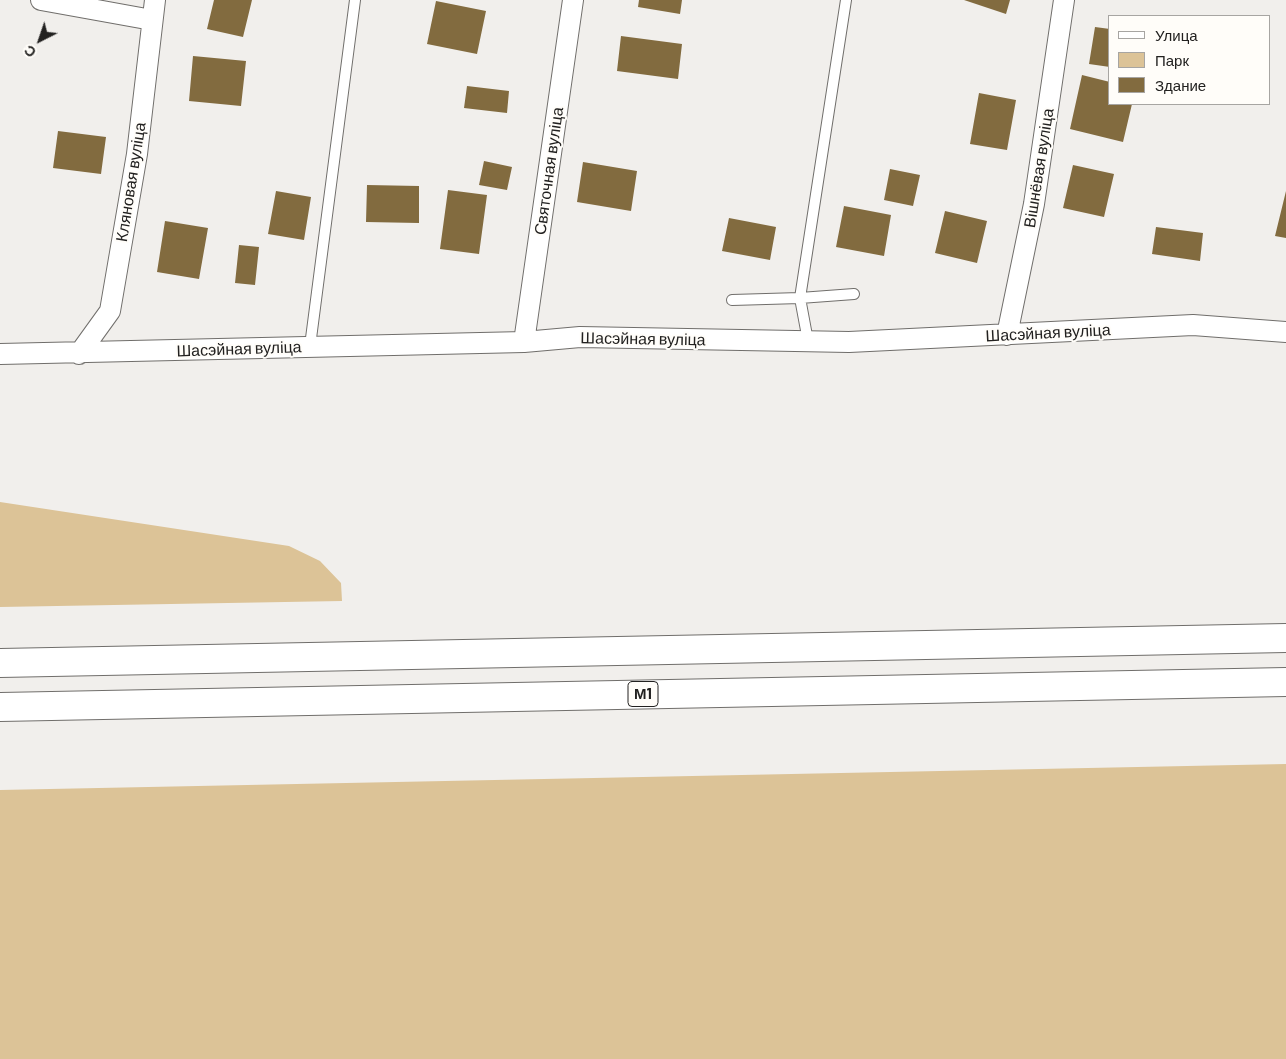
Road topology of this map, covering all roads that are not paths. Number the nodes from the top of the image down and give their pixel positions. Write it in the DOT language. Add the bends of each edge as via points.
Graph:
graph roads {
  1 [pos="41,0"];
  2 [pos="355,0"];
  3 [pos="573,0"];
  4 [pos="846,0"];
  5 [pos="1064,0"];
  6 [pos="153,10"];
  7 [pos="854,294"];
  8 [pos="800,298"];
  9 [pos="732,300"];
  10 [pos="1286,332"];
  11 [pos="1007,335"];
  12 [pos="808,341"];
  13 [pos="524,342"];
  14 [pos="310,346"];
  15 [pos="0,354"];
  16 [pos="78,354"];
  17 [pos="1286,638"];
  18 [pos="0,663"];
  19 [pos="1286,682"];
  20 [pos="0,707"];
  1 -- 6 [label="street"];
  2 -- 14 [label="lane"];
  3 -- 13 [label="street, Святочная вуліца"];
  4 -- 8 [label="lane"];
  5 -- 11 [label="street, Вішнёвая вуліца" via="1034,204"];
  6 -- 16 [label="street, Кляновая вуліца" via="137,154 110,311"];
  7 -- 8 [label="lane"];
  8 -- 9 [label="lane"];
  8 -- 12 [label="lane"];
  10 -- 11 [label="street, Шасэйная вуліца" via="1194,325"];
  11 -- 12 [label="street, Шасэйная вуліца"];
  12 -- 13 [label="street, Шасэйная вуліца" via="580,337"];
  13 -- 14 [label="street, Шасэйная вуліца"];
  14 -- 16 [label="street, Шасэйная вуліца"];
  15 -- 16 [label="street, Шасэйная вуліца"];
  17 -- 18 [label="highway"];
  19 -- 20 [label="highway, М1"];
}
